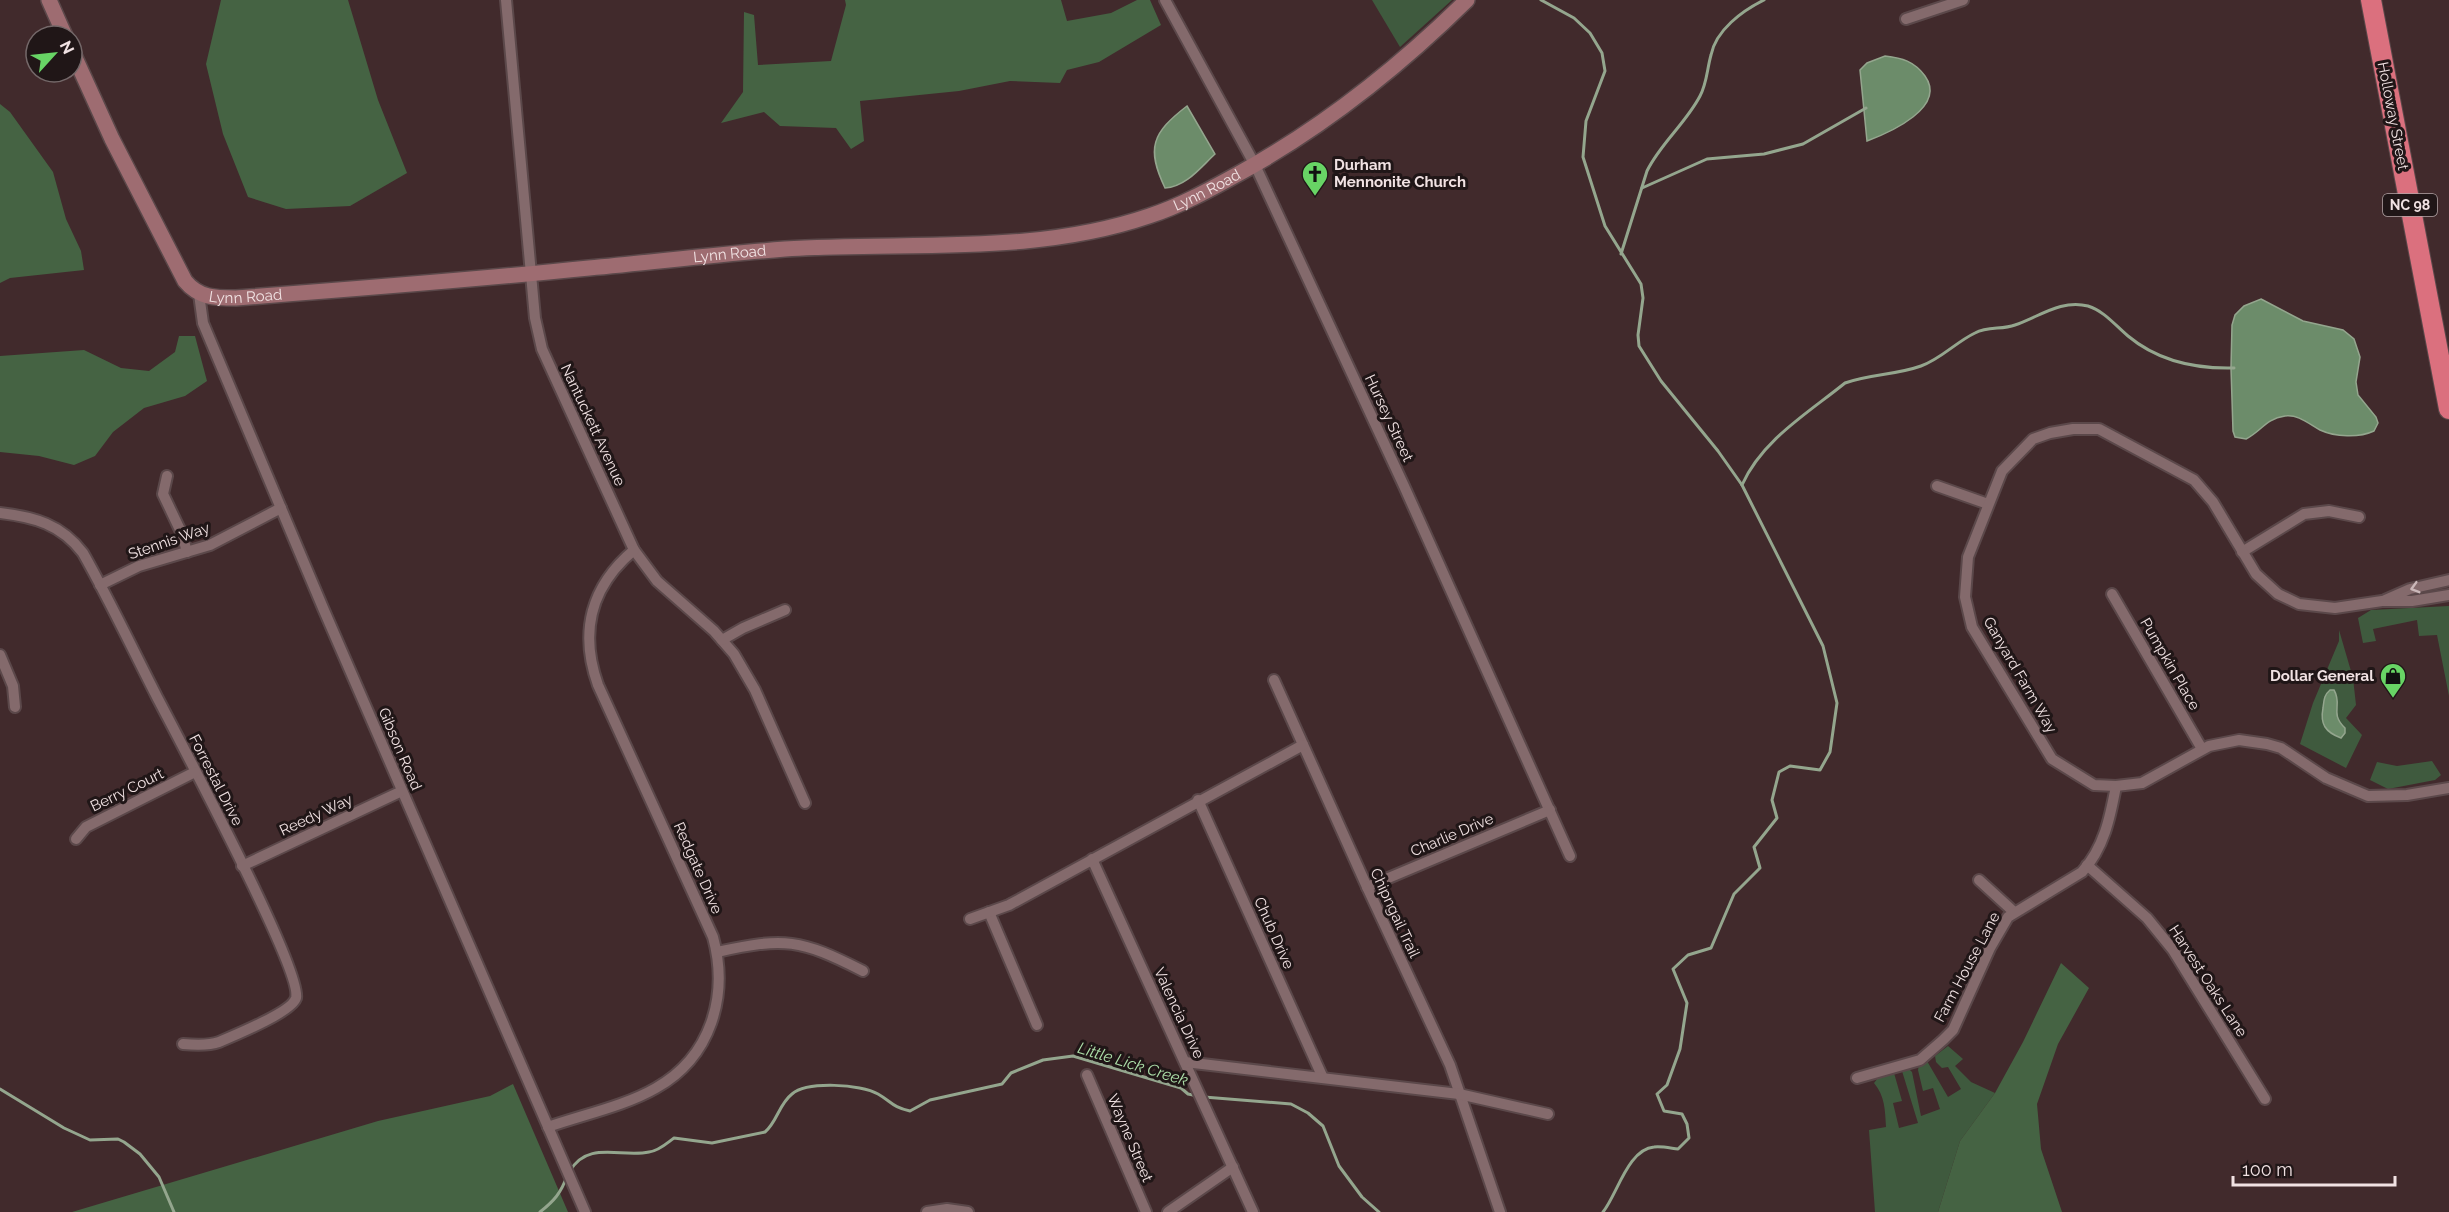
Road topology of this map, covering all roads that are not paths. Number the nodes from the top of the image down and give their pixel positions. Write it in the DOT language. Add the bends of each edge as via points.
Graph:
graph roads {
  1 [pos="49,0"];
  2 [pos="506,0"];
  3 [pos="1165,0"];
  4 [pos="1467,0"];
  5 [pos="1963,0"];
  6 [pos="2371,0"];
  7 [pos="1906,19"];
  8 [pos="60,24"];
  9 [pos="84,77"];
  10 [pos="1255,165"];
  11 [pos="531,273"];
  12 [pos="199,294"];
  13 [pos="2449,409"];
  14 [pos="167,476"];
  15 [pos="1937,486"];
  16 [pos="1988,504"];
  17 [pos="280,508"];
  18 [pos="0,513"];
  19 [pos="2359,517"];
  20 [pos="634,550"];
  21 [pos="187,552"];
  22 [pos="2241,552"];
  23 [pos="2449,580"];
  24 [pos="100,585"];
  25 [pos="2112,594"];
  26 [pos="2449,595"];
  27 [pos="2382,601"];
  28 [pos="785,610"];
  29 [pos="722,640"];
  30 [pos="0,655"];
  31 [pos="1274,680"];
  32 [pos="15,707"];
  33 [pos="1303,745"];
  34 [pos="2202,749"];
  35 [pos="195,772"];
  36 [pos="2116,786"];
  37 [pos="2449,788"];
  38 [pos="402,791"];
  39 [pos="1198,800"];
  40 [pos="805,803"];
  41 [pos="1550,810"];
  42 [pos="76,839"];
  43 [pos="1570,856"];
  44 [pos="1092,859"];
  45 [pos="242,866"];
  46 [pos="2087,866"];
  47 [pos="1979,880"];
  48 [pos="1366,888"];
  49 [pos="989,912"];
  50 [pos="2014,912"];
  51 [pos="970,919"];
  52 [pos="717,952"];
  53 [pos="863,971"];
  54 [pos="1037,1025"];
  55 [pos="183,1044"];
  56 [pos="1185,1062"];
  57 [pos="1087,1075"];
  58 [pos="1323,1078"];
  59 [pos="1857,1078"];
  60 [pos="1459,1094"];
  61 [pos="2265,1099"];
  62 [pos="1548,1114"];
  63 [pos="548,1127"];
  64 [pos="1233,1167"];
  65 [pos="585,1212"];
  66 [pos="927,1212"];
  67 [pos="968,1212"];
  68 [pos="1146,1212"];
  69 [pos="1168,1212"];
  70 [pos="1253,1212"];
  71 [pos="1500,1212"];
  1 -- 8 [label="street"];
  2 -- 11 [label="street, Nantuckett Avenue"];
  3 -- 10 [label="street, Hursey Street"];
  4 -- 10 [label="street, Lynn Road" via="1368,88"];
  5 -- 7 [label="street"];
  6 -- 13 [label="highway, Holloway Street / NC 98"];
  9 -- 12 [label="street, Lynn Road" via="177,268"];
  10 -- 11 [label="street, Lynn Road" via="1153,215 1069,237 1017,243 783,249"];
  10 -- 41 [label="street, Hursey Street"];
  11 -- 12 [label="street, Lynn Road" via="236,298"];
  11 -- 20 [label="street, Nantuckett Avenue" via="542,349"];
  12 -- 17 [label="street, Gibson Road" via="203,323"];
  14 -- 21 [label="street" via="163,494"];
  15 -- 16 [label="street"];
  16 -- 22 [label="street, Ganyard Farm Way" via="2002,471 2033,439 2073,429 2099,429 2194,480 2213,502"];
  16 -- 36 [label="street, Ganyard Farm Way" via="1968,557 1965,597 1972,627 2052,759 2094,785"];
  17 -- 21 [label="street, Stennis Way" via="210,545"];
  17 -- 38 [label="street, Gibson Road"];
  18 -- 24 [label="street, Forrestal Drive" via="36,518 66,535 83,553"];
  19 -- 22 [label="street" via="2329,511 2304,514"];
  20 -- 29 [label="street, Nantuckett Avenue" via="657,581"];
  20 -- 52 [label="street, Redgate Drive" via="610,574 598,596 590,618 589,653 598,685"];
  21 -- 24 [label="street, Stennis Way" via="139,566"];
  22 -- 27 [label="street, Ganyard Farm Way" via="2270,588 2299,604 2335,608"];
  23 -- 27 [label="street, Ganyard Farm Way, one-way" via="2410,589"];
  24 -- 35 [label="street, Forrestal Drive"];
  25 -- 34 [label="street, Pumpkin Place"];
  26 -- 27 [label="street, Ganyard Farm Way"];
  28 -- 29 [label="street"];
  29 -- 40 [label="street, Nantuckett Avenue" via="747,674"];
  30 -- 32 [label="street" via="14,686"];
  31 -- 33 [label="street, Chipngail Trail"];
  33 -- 39 [label="street"];
  33 -- 48 [label="street, Chipngail Trail"];
  34 -- 36 [label="street, Ganyard Farm Way" via="2142,783"];
  34 -- 37 [label="street, Ganyard Farm Way" via="2239,740 2267,744 2368,796 2396,797"];
  35 -- 42 [label="street, Berry Court" via="86,827"];
  35 -- 45 [label="street, Forrestal Drive"];
  36 -- 46 [label="street, Farm House Lane" via="2104,839"];
  38 -- 45 [label="street, Reedy Way"];
  38 -- 63 [label="street, Gibson Road"];
  39 -- 44 [label="street"];
  39 -- 58 [label="street, Chub Drive"];
  41 -- 43 [label="street, Hursey Street"];
  41 -- 48 [label="street, Charlie Drive"];
  44 -- 49 [label="street"];
  44 -- 56 [label="street, Valencia Drive"];
  45 -- 55 [label="street, Forrestal Drive" via="272,925 295,982 297,997 292,1005 217,1042"];
  46 -- 50 [label="street, Farm House Lane"];
  46 -- 61 [label="street, Harvest Oaks Lane" via="2146,918 2172,950"];
  47 -- 50 [label="street"];
  48 -- 60 [label="street, Chipngail Trail" via="1450,1065"];
  49 -- 51 [label="street"];
  49 -- 54 [label="street"];
  50 -- 59 [label="street, Farm House Lane" via="1990,948 1953,1030 1920,1059"];
  52 -- 53 [label="street" via="759,943 795,943"];
  52 -- 63 [label="street, Redgate Drive" via="718,1004 712,1024 683,1068 654,1089"];
  56 -- 58 [label="street"];
  56 -- 64 [label="street, Valencia Drive"];
  57 -- 68 [label="street, Wayne Street"];
  58 -- 60 [label="street"];
  60 -- 62 [label="street"];
  60 -- 71 [label="street, Chipngail Trail"];
  63 -- 65 [label="street, Gibson Road"];
  64 -- 69 [label="street"];
  64 -- 70 [label="street, Valencia Drive"];
  66 -- 67 [label="street"];
}
